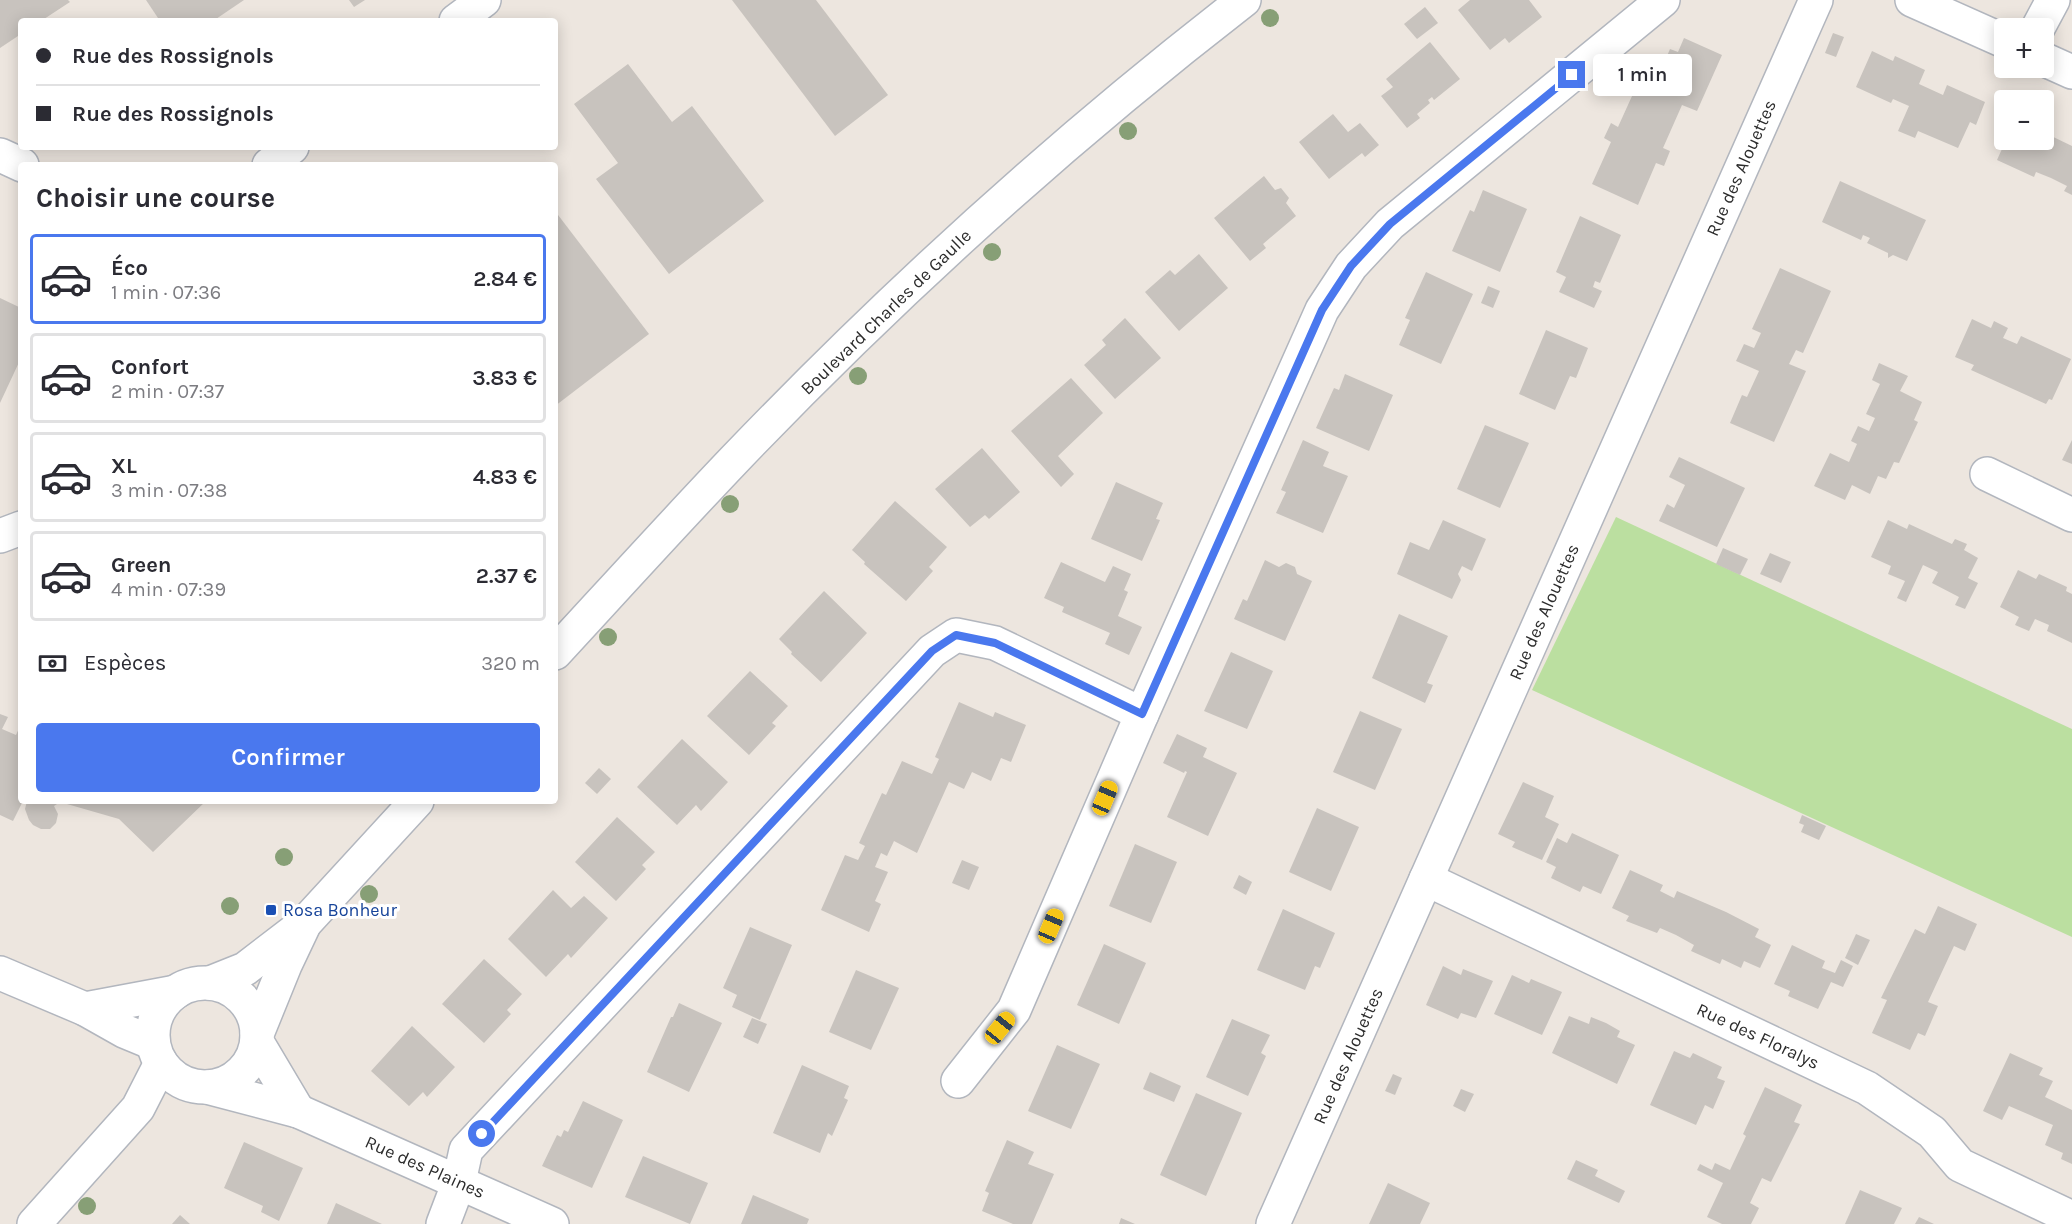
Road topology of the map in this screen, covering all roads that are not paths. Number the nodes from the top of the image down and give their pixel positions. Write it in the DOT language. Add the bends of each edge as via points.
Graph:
graph roads {
  1 [pos="484,0"];
  2 [pos="1244,0"];
  3 [pos="1663,0"];
  4 [pos="1816,0"];
  5 [pos="1912,0"];
  6 [pos="2053,0"];
  7 [pos="460,18"];
  8 [pos="2043,18"];
  9 [pos="1994,37"];
  10 [pos="2054,64"];
  11 [pos="2072,72"];
  12 [pos="288,150"];
  13 [pos="0,155"];
  14 [pos="273,162"];
  15 [pos="18,163"];
  16 [pos="1987,474"];
  17 [pos="2072,515"];
  18 [pos="18,529"];
  19 [pos="0,536"];
  20 [pos="558,649"];
  21 [pos="1142,714"];
  22 [pos="414,804"];
  23 [pos="1426,879"];
  24 [pos="305,923"];
  25 [pos="0,973"];
  26 [pos="210,983"];
  27 [pos="176,992"];
  28 [pos="85,1009"];
  29 [pos="257,1038"];
  30 [pos="176,1069"];
  31 [pos="958,1081"];
  32 [pos="298,1111"];
  33 [pos="459,1182"];
  34 [pos="2072,1218"];
  35 [pos="34,1224"];
  36 [pos="443,1224"];
  37 [pos="552,1224"];
  38 [pos="1273,1224"];
  1 -- 7 [label="street"];
  2 -- 20 [label="street, Boulevard Charles de Gaulle" via="1095,120 847,346"];
  3 -- 21 [label="street" via="1390,224 1351,266 1322,310"];
  4 -- 23 [label="street, Rue des Alouettes"];
  5 -- 9 [label="street"];
  6 -- 8 [label="street"];
  10 -- 11 [label="street"];
  12 -- 14 [label="street"];
  13 -- 15 [label="street"];
  16 -- 17 [label="street"];
  18 -- 19 [label="street"];
  21 -- 31 [label="street" via="1014,1011"];
  21 -- 33 [label="street" via="995,643 956,635 932,651 466,1150"];
  22 -- 24 [label="street"];
  23 -- 34 [label="street, Rue des Floralys" via="1867,1088 1932,1132 1960,1165"];
  23 -- 38 [label="street, Rue des Alouettes"];
  24 -- 26 [label="street" via="245,969"];
  24 -- 29 [label="street"];
  25 -- 28 [label="street, Rue des Plaines"];
  26 -- 27 [label="street" via="198,983"];
  26 -- 29 [label="street" via="225,986 248,1005 255,1019"];
  27 -- 28 [label="street"];
  27 -- 30 [label="street" via="162,1005 156,1020"];
  28 -- 30 [label="street, Rue des Plaines" via="124,1030"];
  29 -- 30 [label="street" via="249,1062 235,1078 221,1085"];
  29 -- 32 [label="street"];
  30 -- 32 [label="street, Rue des Plaines"];
  30 -- 35 [label="street"];
  32 -- 33 [label="street, Rue des Plaines"];
  33 -- 36 [label="street"];
  33 -- 37 [label="street, Rue des Plaines"];
}
